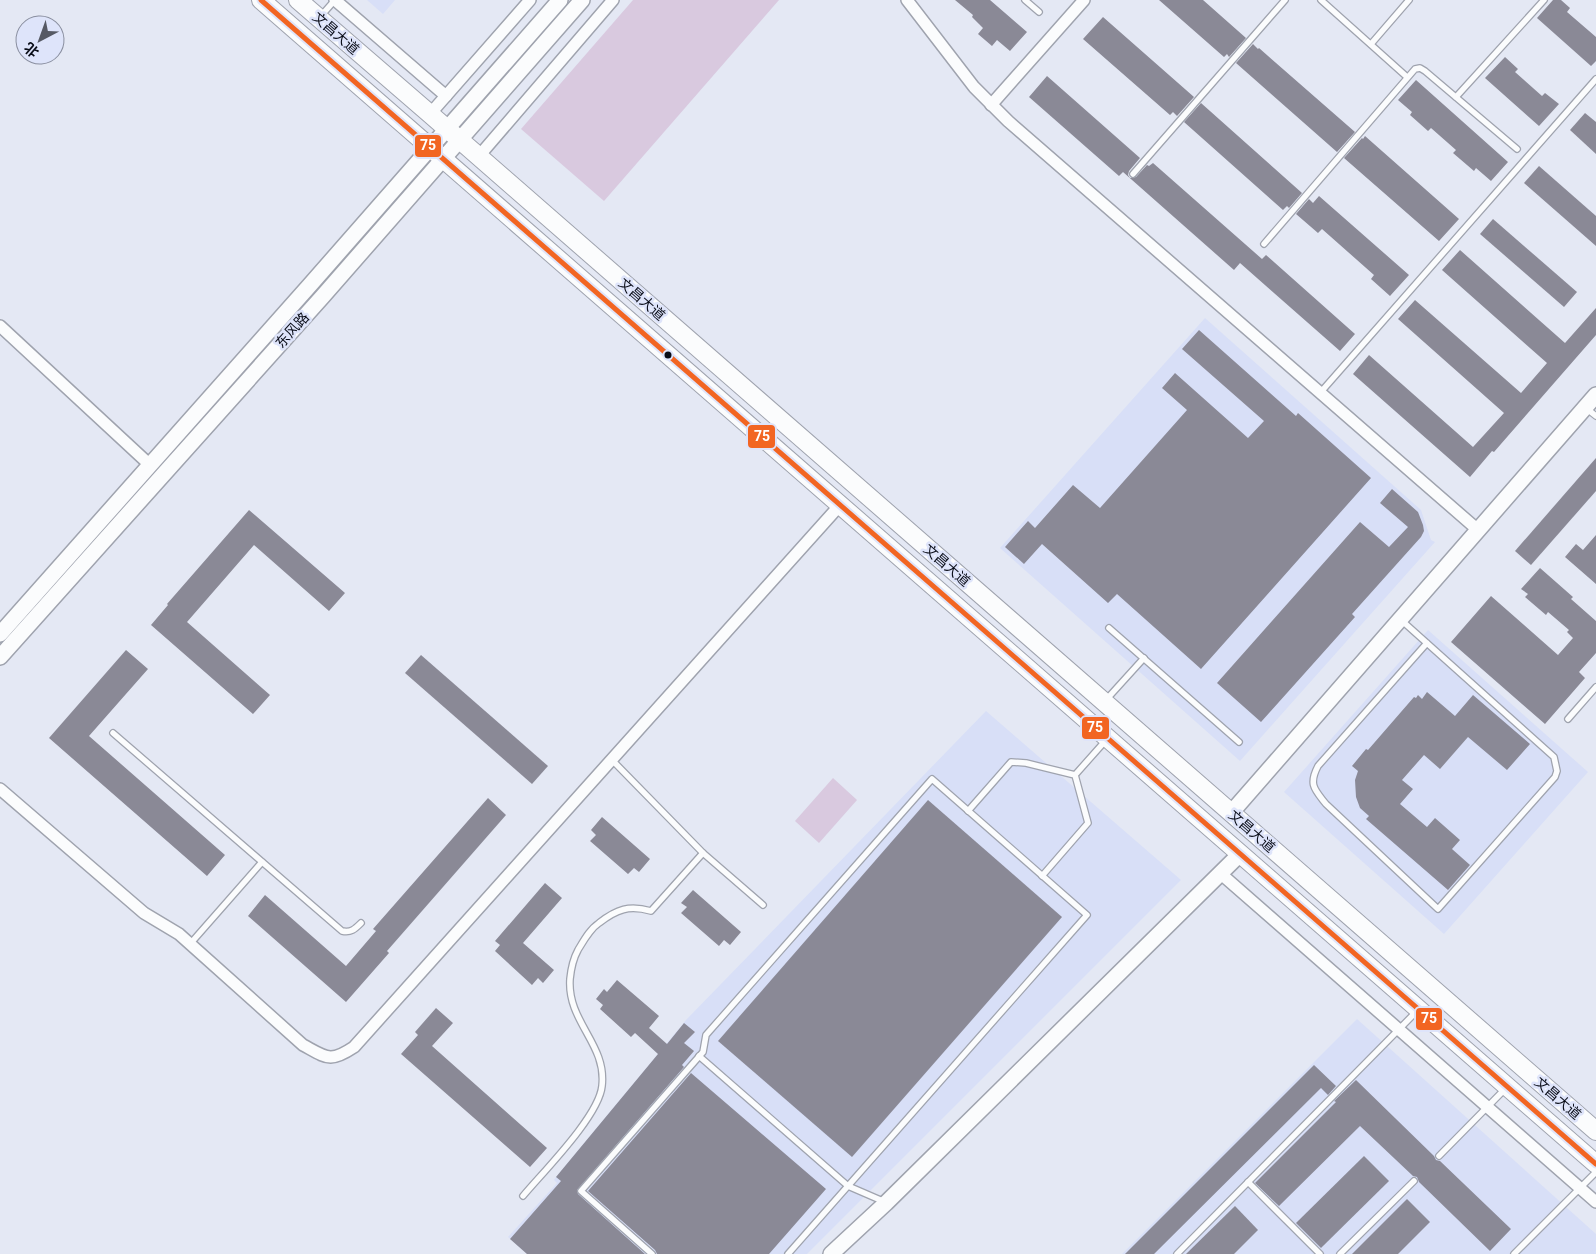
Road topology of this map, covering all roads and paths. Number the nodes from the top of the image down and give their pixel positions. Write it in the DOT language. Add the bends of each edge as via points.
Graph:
graph roads {
  1 [pos="261,0"];
  2 [pos="298,0"];
  3 [pos="335,0"];
  4 [pos="530,0"];
  5 [pos="560,0"];
  6 [pos="582,0"];
  7 [pos="613,0"];
  8 [pos="907,0"];
  9 [pos="1025,0"];
  10 [pos="1084,0"];
  11 [pos="1285,0"];
  12 [pos="1321,0"];
  13 [pos="1409,0"];
  14 [pos="1544,0"];
  15 [pos="1039,12"];
  16 [pos="319,18"];
  17 [pos="1371,44"];
  18 [pos="1407,77"];
  19 [pos="1596,79"];
  20 [pos="446,96"];
  21 [pos="1456,97"];
  22 [pos="991,105"];
  23 [pos="430,114"];
  24 [pos="453,134"];
  25 [pos="1517,149"];
  26 [pos="437,153"];
  27 [pos="479,156"];
  28 [pos="1133,174"];
  29 [pos="1264,244"];
  30 [pos="0,326"];
  31 [pos="1320,392"];
  32 [pos="1596,395"];
  33 [pos="1591,412"];
  34 [pos="150,465"];
  35 [pos="840,505"];
  36 [pos="1478,530"];
  37 [pos="1400,619"];
  38 [pos="1109,628"];
  39 [pos="0,634"];
  40 [pos="1427,643"];
  41 [pos="0,656"];
  42 [pos="1144,658"];
  43 [pos="1596,687"];
  44 [pos="1104,702"];
  45 [pos="1568,719"];
  46 [pos="114,733"];
  47 [pos="1107,738"];
  48 [pos="1239,742"];
  49 [pos="612,760"];
  50 [pos="1075,775"];
  51 [pos="0,789"];
  52 [pos="968,811"];
  53 [pos="1231,813"];
  54 [pos="703,853"];
  55 [pos="1240,854"];
  56 [pos="262,862"];
  57 [pos="1220,873"];
  58 [pos="1042,876"];
  59 [pos="763,905"];
  60 [pos="361,923"];
  61 [pos="190,944"];
  62 [pos="1419,1010"];
  63 [pos="1399,1030"];
  64 [pos="699,1056"];
  65 [pos="1508,1087"];
  66 [pos="1487,1108"];
  67 [pos="1596,1131"];
  68 [pos="1439,1156"];
  69 [pos="1596,1164"];
  70 [pos="1596,1172"];
  71 [pos="1414,1181"];
  72 [pos="1248,1182"];
  73 [pos="848,1186"];
  74 [pos="1580,1188"];
  75 [pos="523,1196"];
  76 [pos="1596,1202"];
  77 [pos="886,1203"];
  78 [pos="652,1254"];
  79 [pos="788,1254"];
  80 [pos="831,1254"];
  81 [pos="1177,1254"];
  82 [pos="1320,1254"];
  83 [pos="1340,1254"];
  84 [pos="1514,1254"];
  1 -- 26 [label="main road, 文昌大道"];
  2 -- 16 [label="main road, 文昌大道"];
  3 -- 16 [label="lane"];
  3 -- 20 [label="street"];
  4 -- 20 [label="street"];
  5 -- 24 [label="main road, 东风路"];
  6 -- 24 [label="main road, 东风路"];
  7 -- 27 [label="street"];
  8 -- 22 [label="street"];
  9 -- 15 [label="lane"];
  10 -- 22 [label="street"];
  11 -- 28 [label="lane"];
  12 -- 17 [label="lane"];
  13 -- 17 [label="lane"];
  14 -- 21 [label="lane"];
  16 -- 23 [label="main road, 文昌大道"];
  17 -- 18 [label="lane"];
  18 -- 21 [label="lane" via="1415,68 1420,68"];
  18 -- 29 [label="lane"];
  19 -- 31 [label="lane"];
  20 -- 23 [label="street"];
  21 -- 25 [label="lane"];
  22 -- 31 [label="street"];
  23 -- 24 [label="main road, 文昌大道"];
  24 -- 26 [label="main road, 东风路"];
  24 -- 27 [label="main road, 文昌大道"];
  26 -- 34 [label="main road, 东风路"];
  26 -- 35 [label="main road, 文昌大道"];
  26 -- 41 [label="main road, 东风路" via="323,296"];
  27 -- 44 [label="main road, 文昌大道"];
  30 -- 34 [label="street"];
  31 -- 36 [label="street"];
  32 -- 33 [label="main road"];
  33 -- 36 [label="main road"];
  34 -- 39 [label="main road, 东风路"];
  35 -- 47 [label="main road, 文昌大道"];
  35 -- 49 [label="street"];
  36 -- 37 [label="main road"];
  37 -- 40 [label="lane"];
  37 -- 53 [label="main road"];
  38 -- 42 [label="lane"];
  40 -- 40 [label="lane" via="1554,757 1557,771 1438,910 1326,804 1312,782 1318,766"];
  42 -- 44 [label="lane"];
  42 -- 48 [label="lane"];
  43 -- 45 [label="lane"];
  44 -- 53 [label="main road, 文昌大道"];
  46 -- 56 [label="lane"];
  47 -- 50 [label="lane"];
  47 -- 55 [label="main road, 文昌大道"];
  49 -- 54 [label="lane"];
  49 -- 61 [label="street" via="354,1047 340,1057 330,1058 303,1045"];
  50 -- 52 [label="lane" via="1011,762"];
  50 -- 58 [label="lane" via="1088,823"];
  51 -- 61 [label="street" via="144,913"];
  52 -- 58 [label="lane"];
  52 -- 64 [label="lane" via="932,779 706,1035 703,1052"];
  53 -- 67 [label="main road, 文昌大道"];
  54 -- 59 [label="lane"];
  54 -- 75 [label="lane" via="651,912 629,908 611,914 596,925 576,955 571,970 570,992 573,1006 600,1057 602,1087 584,1124"];
  55 -- 57 [label="main road"];
  55 -- 62 [label="main road, 文昌大道"];
  56 -- 60 [label="lane" via="342,931 354,930"];
  56 -- 61 [label="lane"];
  57 -- 63 [label="street"];
  57 -- 77 [label="main road"];
  58 -- 73 [label="lane" via="1086,915"];
  62 -- 63 [label="lane"];
  62 -- 65 [label="main road, 文昌大道"];
  63 -- 66 [label="street"];
  63 -- 72 [label="lane"];
  64 -- 73 [label="lane"];
  64 -- 78 [label="lane" via="580,1191"];
  65 -- 66 [label="lane"];
  65 -- 69 [label="main road, 文昌大道"];
  66 -- 68 [label="lane"];
  66 -- 74 [label="street"];
  70 -- 74 [label="lane"];
  71 -- 83 [label="lane"];
  72 -- 81 [label="lane"];
  72 -- 82 [label="lane"];
  73 -- 77 [label="lane"];
  73 -- 79 [label="lane"];
  74 -- 76 [label="street"];
  74 -- 84 [label="lane"];
  77 -- 80 [label="main road"];
}
